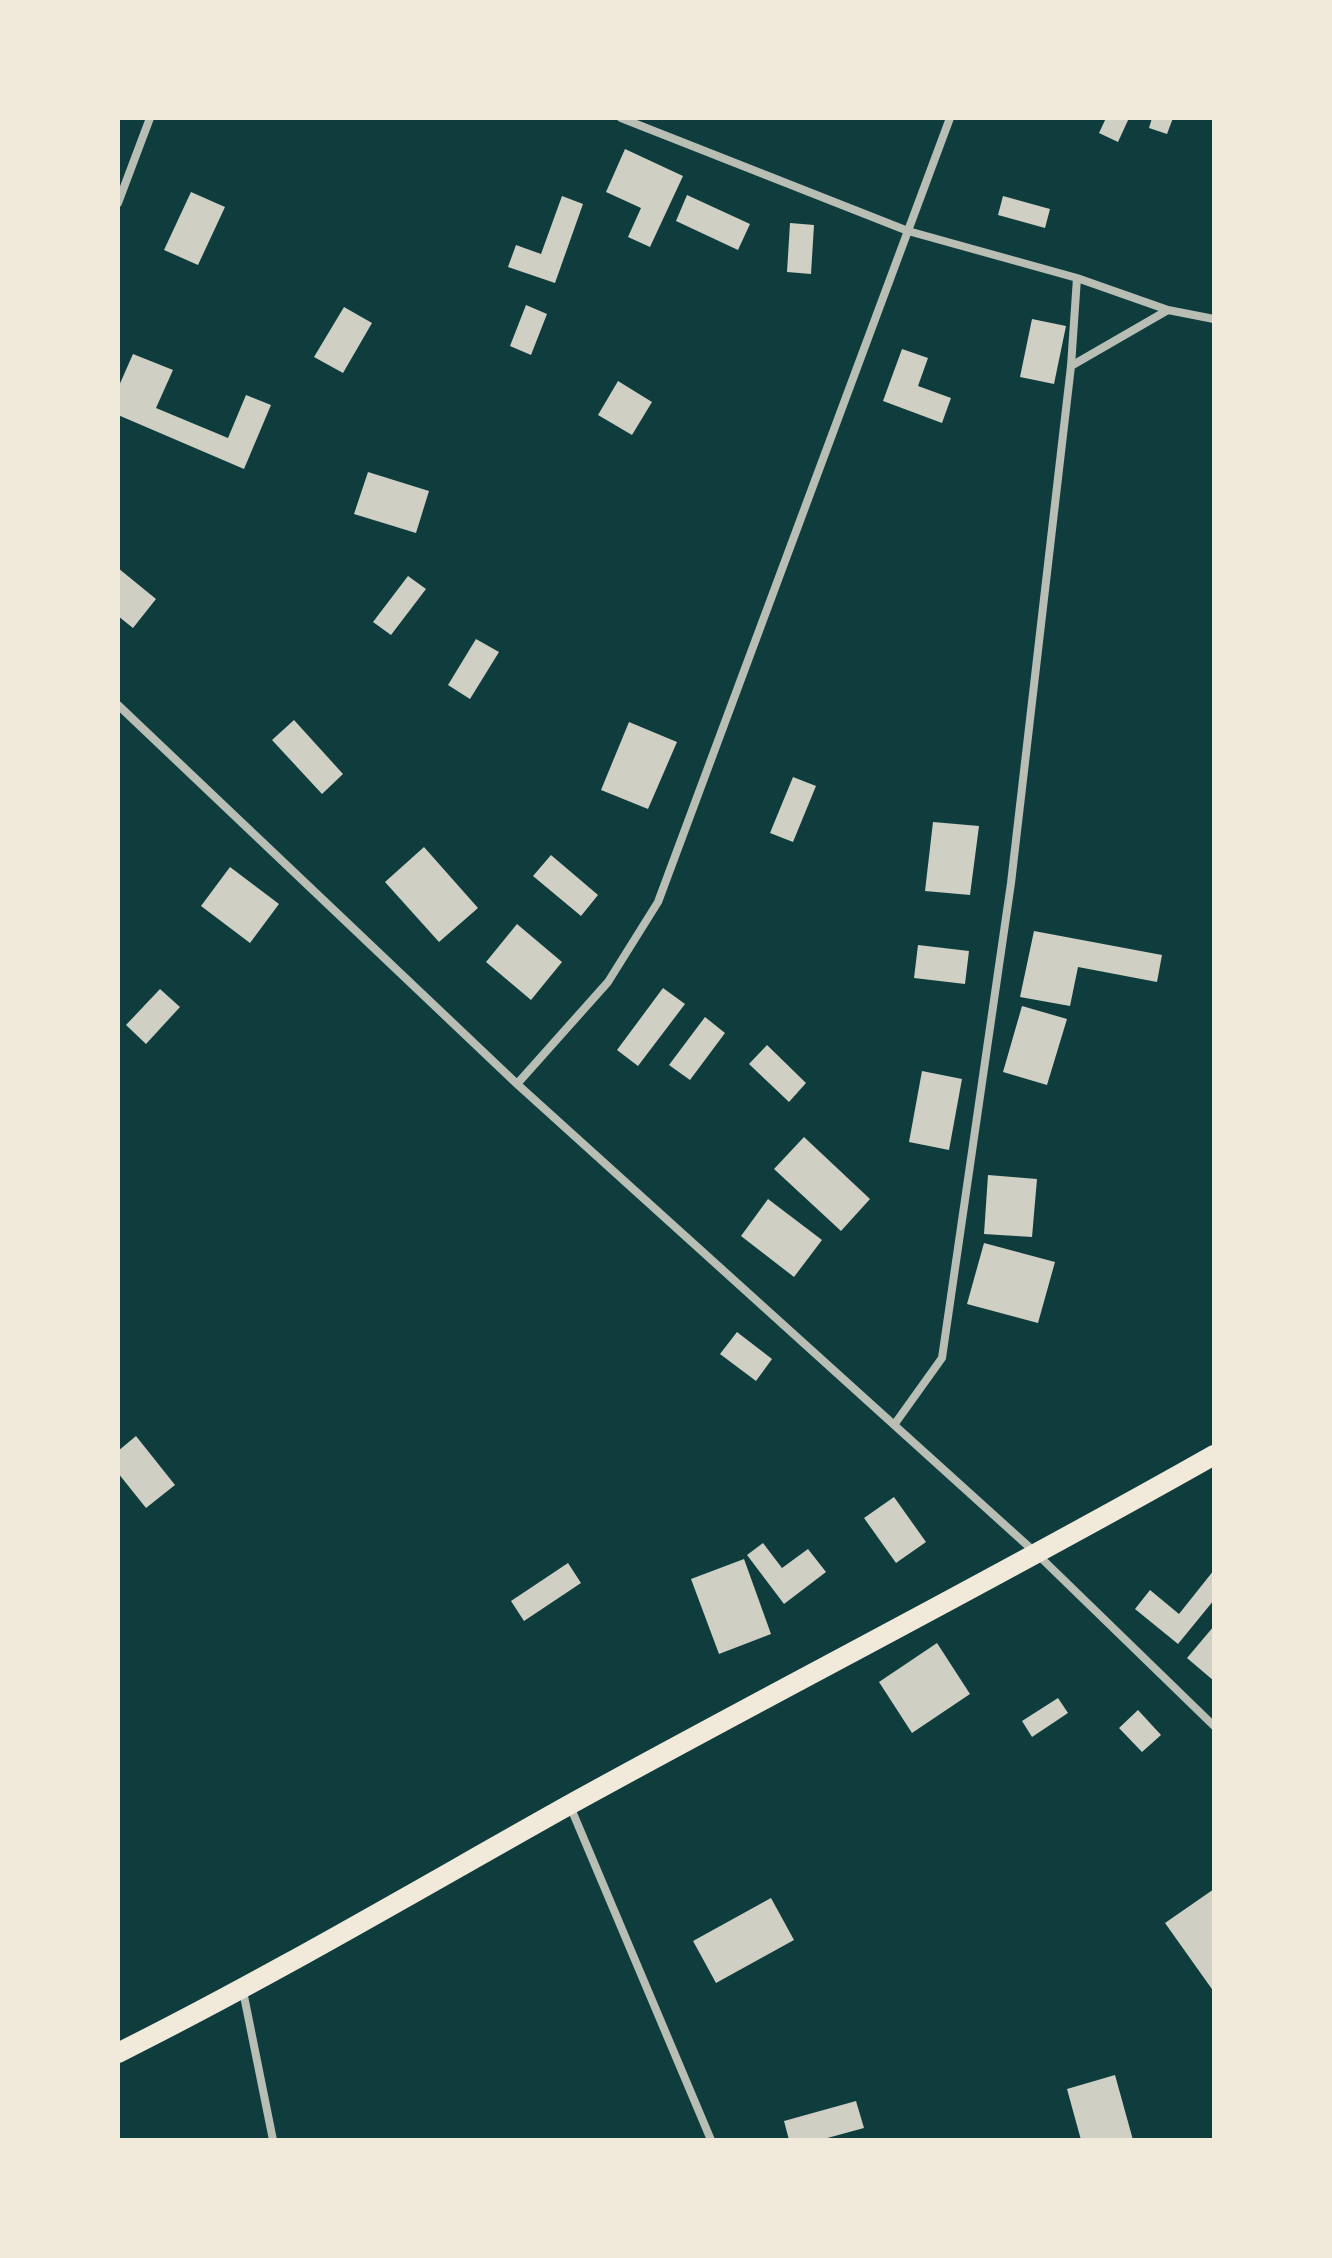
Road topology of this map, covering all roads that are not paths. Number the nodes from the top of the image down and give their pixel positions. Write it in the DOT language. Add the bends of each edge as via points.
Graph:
graph roads {
  1 [pos="150,118"];
  2 [pos="621,118"];
  3 [pos="950,118"];
  4 [pos="118,203"];
  5 [pos="908,231"];
  6 [pos="1077,278"];
  7 [pos="1168,310"];
  8 [pos="1214,319"];
  9 [pos="1071,366"];
  10 [pos="118,705"];
  11 [pos="517,1084"];
  12 [pos="894,1425"];
  13 [pos="1214,1455"];
  14 [pos="1038,1555"];
  15 [pos="1214,1726"];
  16 [pos="570,1805"];
  17 [pos="243,1991"];
  18 [pos="119,2049"];
  19 [pos="273,2140"];
  20 [pos="711,2140"];
  1 -- 4 [label="street"];
  2 -- 5 [label="street"];
  3 -- 5 [label="street"];
  5 -- 6 [label="street"];
  5 -- 11 [label="street" via="658,902 608,982"];
  6 -- 7 [label="street"];
  6 -- 9 [label="street"];
  7 -- 8 [label="street"];
  7 -- 9 [label="street"];
  9 -- 12 [label="street" via="1011,883 942,1358"];
  10 -- 11 [label="street"];
  11 -- 12 [label="street"];
  12 -- 14 [label="street"];
  13 -- 14 [label="main road"];
  14 -- 15 [label="street"];
  14 -- 16 [label="main road"];
  16 -- 17 [label="main road"];
  16 -- 20 [label="street"];
  17 -- 18 [label="main road"];
  17 -- 19 [label="street"];
}
